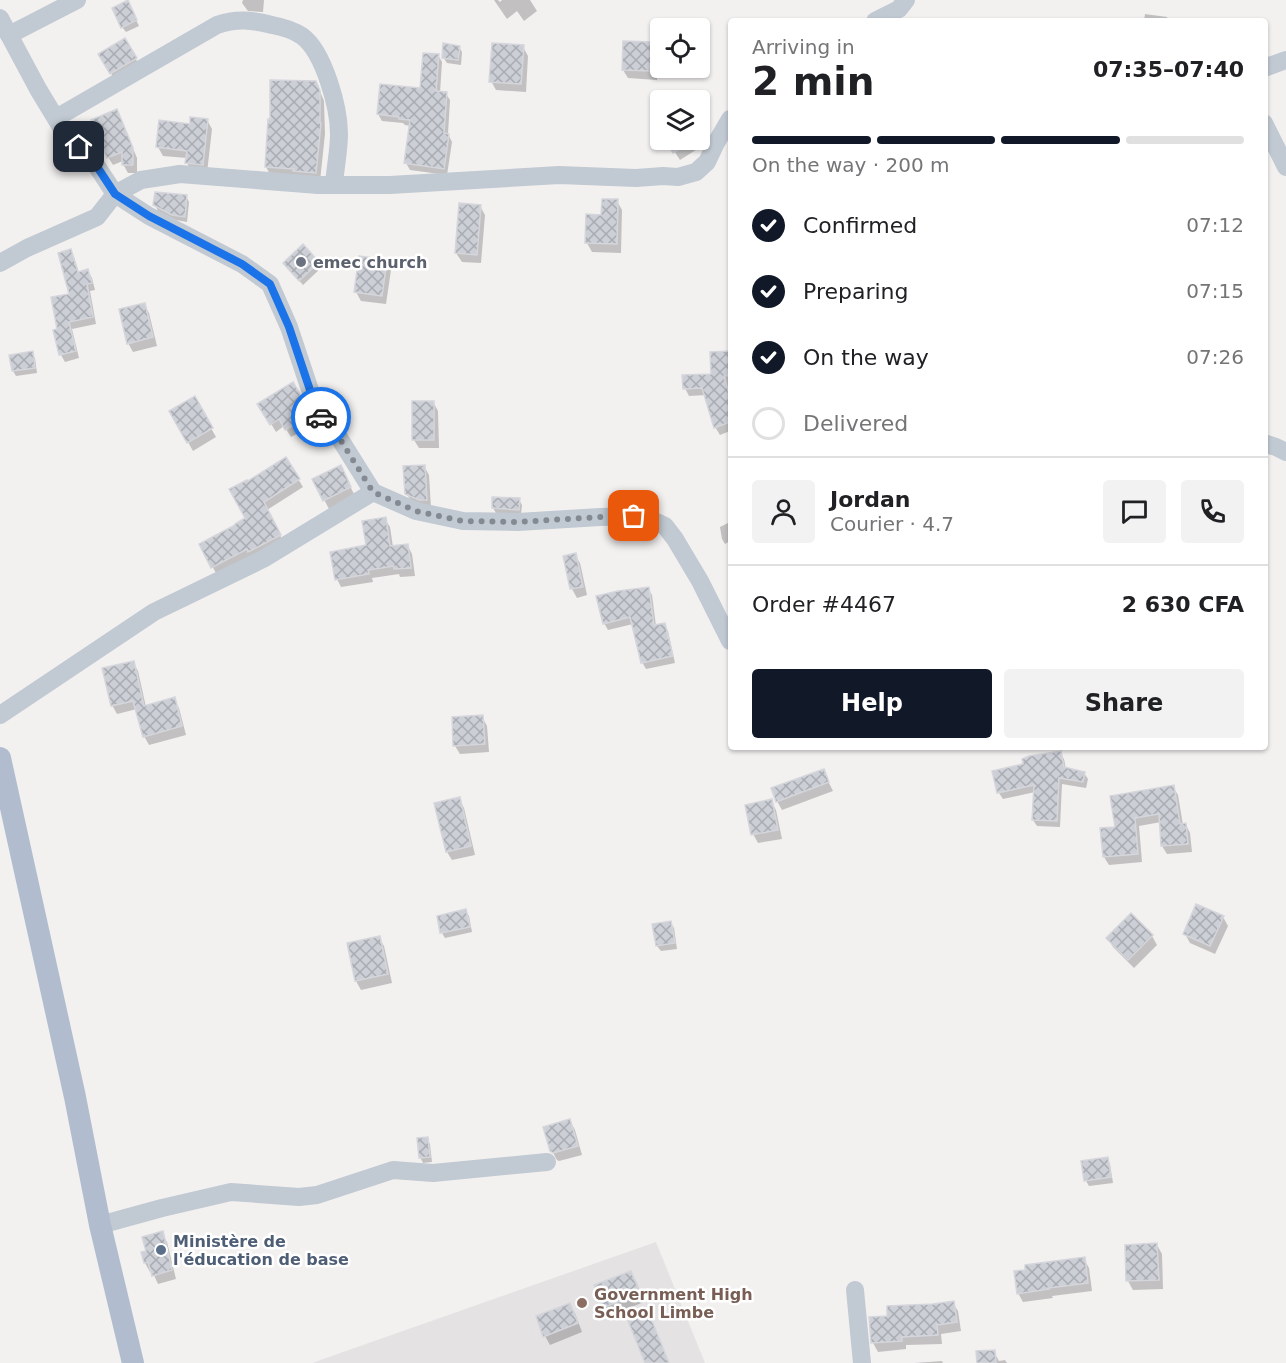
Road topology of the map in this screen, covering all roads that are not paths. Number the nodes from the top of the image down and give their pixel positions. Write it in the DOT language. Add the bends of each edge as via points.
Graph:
graph roads {
  1 [pos="77,0"];
  2 [pos="906,0"];
  3 [pos="0,18"];
  4 [pos="881,18"];
  5 [pos="9,35"];
  6 [pos="1286,60"];
  7 [pos="1268,67"];
  8 [pos="56,118"];
  9 [pos="728,122"];
  10 [pos="1268,131"];
  11 [pos="1286,166"];
  12 [pos="334,185"];
  13 [pos="115,194"];
  14 [pos="0,263"];
  15 [pos="1268,444"];
  16 [pos="1286,452"];
  17 [pos="373,492"];
  18 [pos="728,637"];
  19 [pos="0,714"];
  20 [pos="0,758"];
  21 [pos="547,1162"];
  22 [pos="100,1225"];
  23 [pos="855,1290"];
  24 [pos="133,1363"];
  25 [pos="862,1363"];
  1 -- 5 [label="street"];
  2 -- 4 [label="street" via="899,9"];
  3 -- 5 [label="street"];
  5 -- 8 [label="street"];
  6 -- 7 [label="street"];
  8 -- 12 [label="street" via="218,25 246,20 287,28 310,44 325,69 339,134"];
  8 -- 13 [label="street" via="64,132 94,162"];
  9 -- 12 [label="street" via="707,162 696,172 678,177 559,175"];
  10 -- 11 [label="street"];
  12 -- 13 [label="street" via="180,174 141,180"];
  13 -- 14 [label="street" via="97,217"];
  13 -- 17 [label="street" via="242,264 270,284 318,414 338,436"];
  15 -- 16 [label="street"];
  17 -- 18 [label="street" via="416,511 463,521 634,516 652,520 665,526 675,539"];
  17 -- 19 [label="street" via="262,559 154,612"];
  20 -- 22 [label="main road"];
  21 -- 22 [label="street" via="433,1173 393,1170 317,1195 298,1197 231,1192"];
  22 -- 24 [label="main road"];
  23 -- 25 [label="street"];
}
